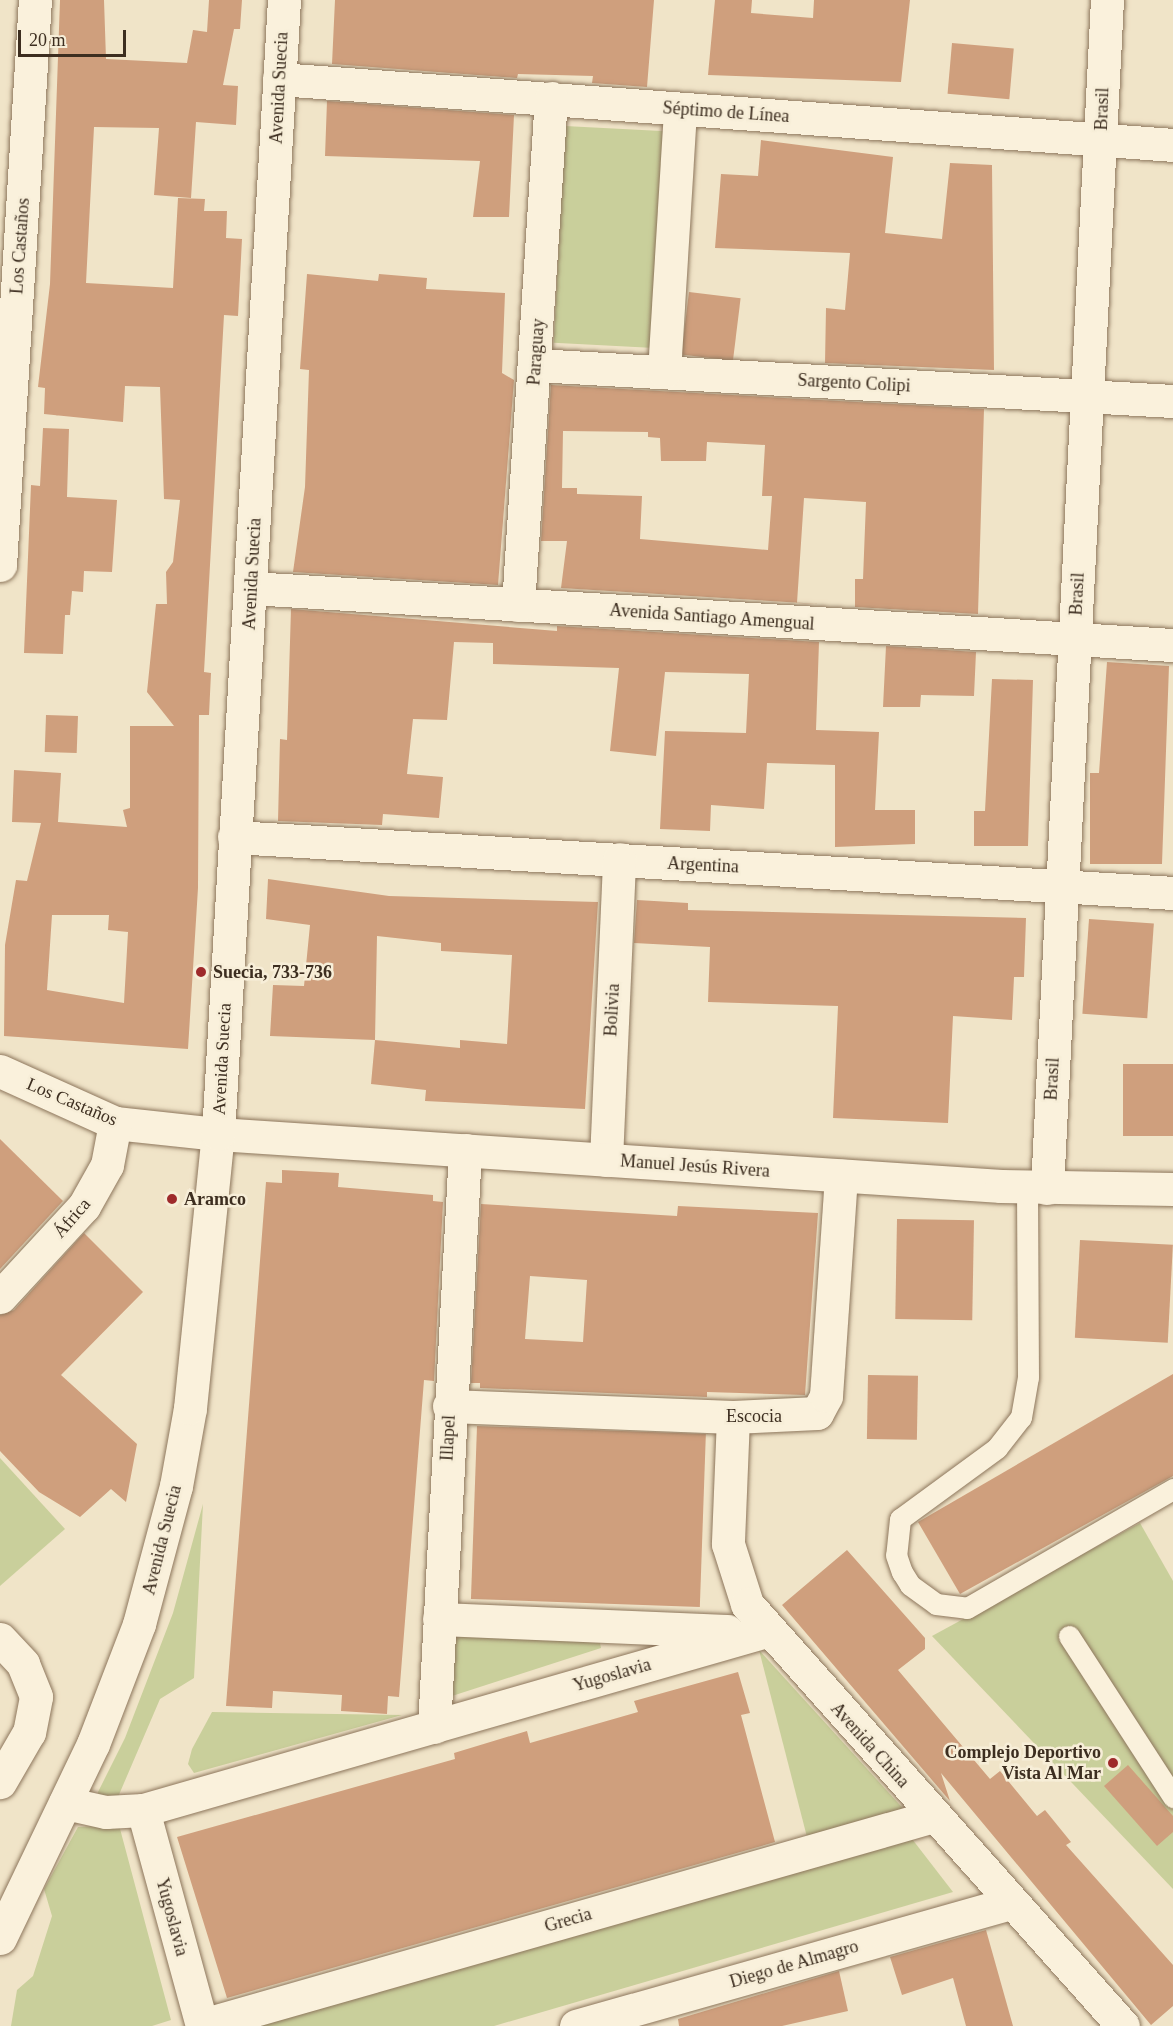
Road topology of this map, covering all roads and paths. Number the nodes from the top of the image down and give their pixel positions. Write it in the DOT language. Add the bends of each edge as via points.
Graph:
graph roads {
  1 [pos="35,0"];
  2 [pos="285,0"];
  3 [pos="1107,0"];
  4 [pos="279,79"];
  5 [pos="551,98"];
  6 [pos="680,109"];
  7 [pos="1101,141"];
  8 [pos="1173,145"];
  9 [pos="536,365"];
  10 [pos="664,372"];
  11 [pos="1088,396"];
  12 [pos="1173,401"];
  13 [pos="0,565"];
  14 [pos="251,588"];
  15 [pos="518,605"];
  16 [pos="1075,640"];
  17 [pos="1173,645"];
  18 [pos="234,837"];
  19 [pos="619,860"];
  20 [pos="1062,886"];
  21 [pos="1173,893"];
  22 [pos="0,1071"];
  23 [pos="115,1123"];
  24 [pos="218,1134"];
  25 [pos="465,1150"];
  26 [pos="606,1160"];
  27 [pos="841,1176"];
  28 [pos="1037,1188"];
  29 [pos="1173,1189"];
  30 [pos="0,1297"];
  31 [pos="449,1406"];
  32 [pos="733,1417"];
  33 [pos="1173,1489"];
  34 [pos="438,1618"];
  35 [pos="766,1631"];
  36 [pos="1070,1636"];
  37 [pos="0,1639"];
  38 [pos="434,1727"];
  39 [pos="0,1782"];
  40 [pos="1173,1797"];
  41 [pos="65,1803"];
  42 [pos="143,1810"];
  43 [pos="934,1816"];
  44 [pos="1012,1903"];
  45 [pos="0,1938"];
  46 [pos="201,2025"];
  47 [pos="576,2026"];
  48 [pos="1123,2026"];
  1 -- 13 [label="street, Los Castaños"];
  2 -- 4 [label="street, Avenida Suecia"];
  3 -- 7 [label="street, Brasil"];
  4 -- 5 [label="street, Séptimo de Línea"];
  4 -- 14 [label="street, Avenida Suecia"];
  5 -- 6 [label="street, Séptimo de Línea"];
  5 -- 9 [label="street, Paraguay"];
  6 -- 7 [label="street, Séptimo de Línea"];
  6 -- 10 [label="street"];
  7 -- 8 [label="street, Séptimo de Línea"];
  7 -- 11 [label="street, Brasil"];
  9 -- 10 [label="street, Sargento Colipi"];
  9 -- 15 [label="street, Paraguay"];
  10 -- 11 [label="street, Sargento Colipi"];
  11 -- 12 [label="street, Sargento Colipi"];
  11 -- 16 [label="street, Brasil"];
  14 -- 15 [label="street, Avenida Santiago Amengual"];
  14 -- 18 [label="street, Avenida Suecia"];
  15 -- 16 [label="street, Avenida Santiago Amengual"];
  16 -- 17 [label="street, Avenida Santiago Amengual"];
  16 -- 20 [label="street, Brasil"];
  18 -- 19 [label="street, Argentina"];
  18 -- 24 [label="street, Avenida Suecia"];
  19 -- 20 [label="street, Argentina"];
  19 -- 26 [label="street, Bolivia"];
  20 -- 21 [label="street, Argentina"];
  20 -- 28 [label="street, Brasil"];
  22 -- 23 [label="street, Los Castaños"];
  23 -- 24 [label="street, Los Castaños"];
  23 -- 30 [label="street, África" via="107,1165 84,1206"];
  24 -- 25 [label="street, Manuel Jesús Rivera"];
  24 -- 41 [label="street, Avenida Suecia" via="192,1386 176,1486 139,1624"];
  25 -- 26 [label="street, Manuel Jesús Rivera"];
  25 -- 31 [label="street, Illapel"];
  26 -- 27 [label="street, Manuel Jesús Rivera"];
  27 -- 28 [label="street, Manuel Jesús Rivera"];
  27 -- 32 [label="street, Escocia" via="824,1407 806,1416"];
  28 -- 29 [label="street, Manuel Jesús Rivera"];
  28 -- 33 [label="lane" via="1028,1377 1021,1417 997,1448 900,1519 896,1546 902,1572 936,1604 967,1608"];
  31 -- 32 [label="street, Escocia"];
  31 -- 34 [label="street, Illapel"];
  32 -- 35 [label="street, Avenida China" via="728,1544 735,1577"];
  34 -- 35 [label="street, Yugoslavia"];
  34 -- 38 [label="street, Illapel"];
  35 -- 38 [label="street, Yugoslavia"];
  35 -- 43 [label="street, Avenida China"];
  36 -- 40 [label="lane"];
  37 -- 39 [label="street" via="23,1664 36,1697 29,1732"];
  38 -- 42 [label="street, Yugoslavia"];
  41 -- 42 [label="street, Yugoslavia" via="106,1812"];
  41 -- 45 [label="street, Avenida Suecia"];
  42 -- 46 [label="street, Yugoslavia"];
  43 -- 44 [label="street, Avenida China"];
  43 -- 46 [label="street, Grecia"];
  44 -- 47 [label="street, Diego de Almagro"];
  44 -- 48 [label="street, Avenida China"];
}
